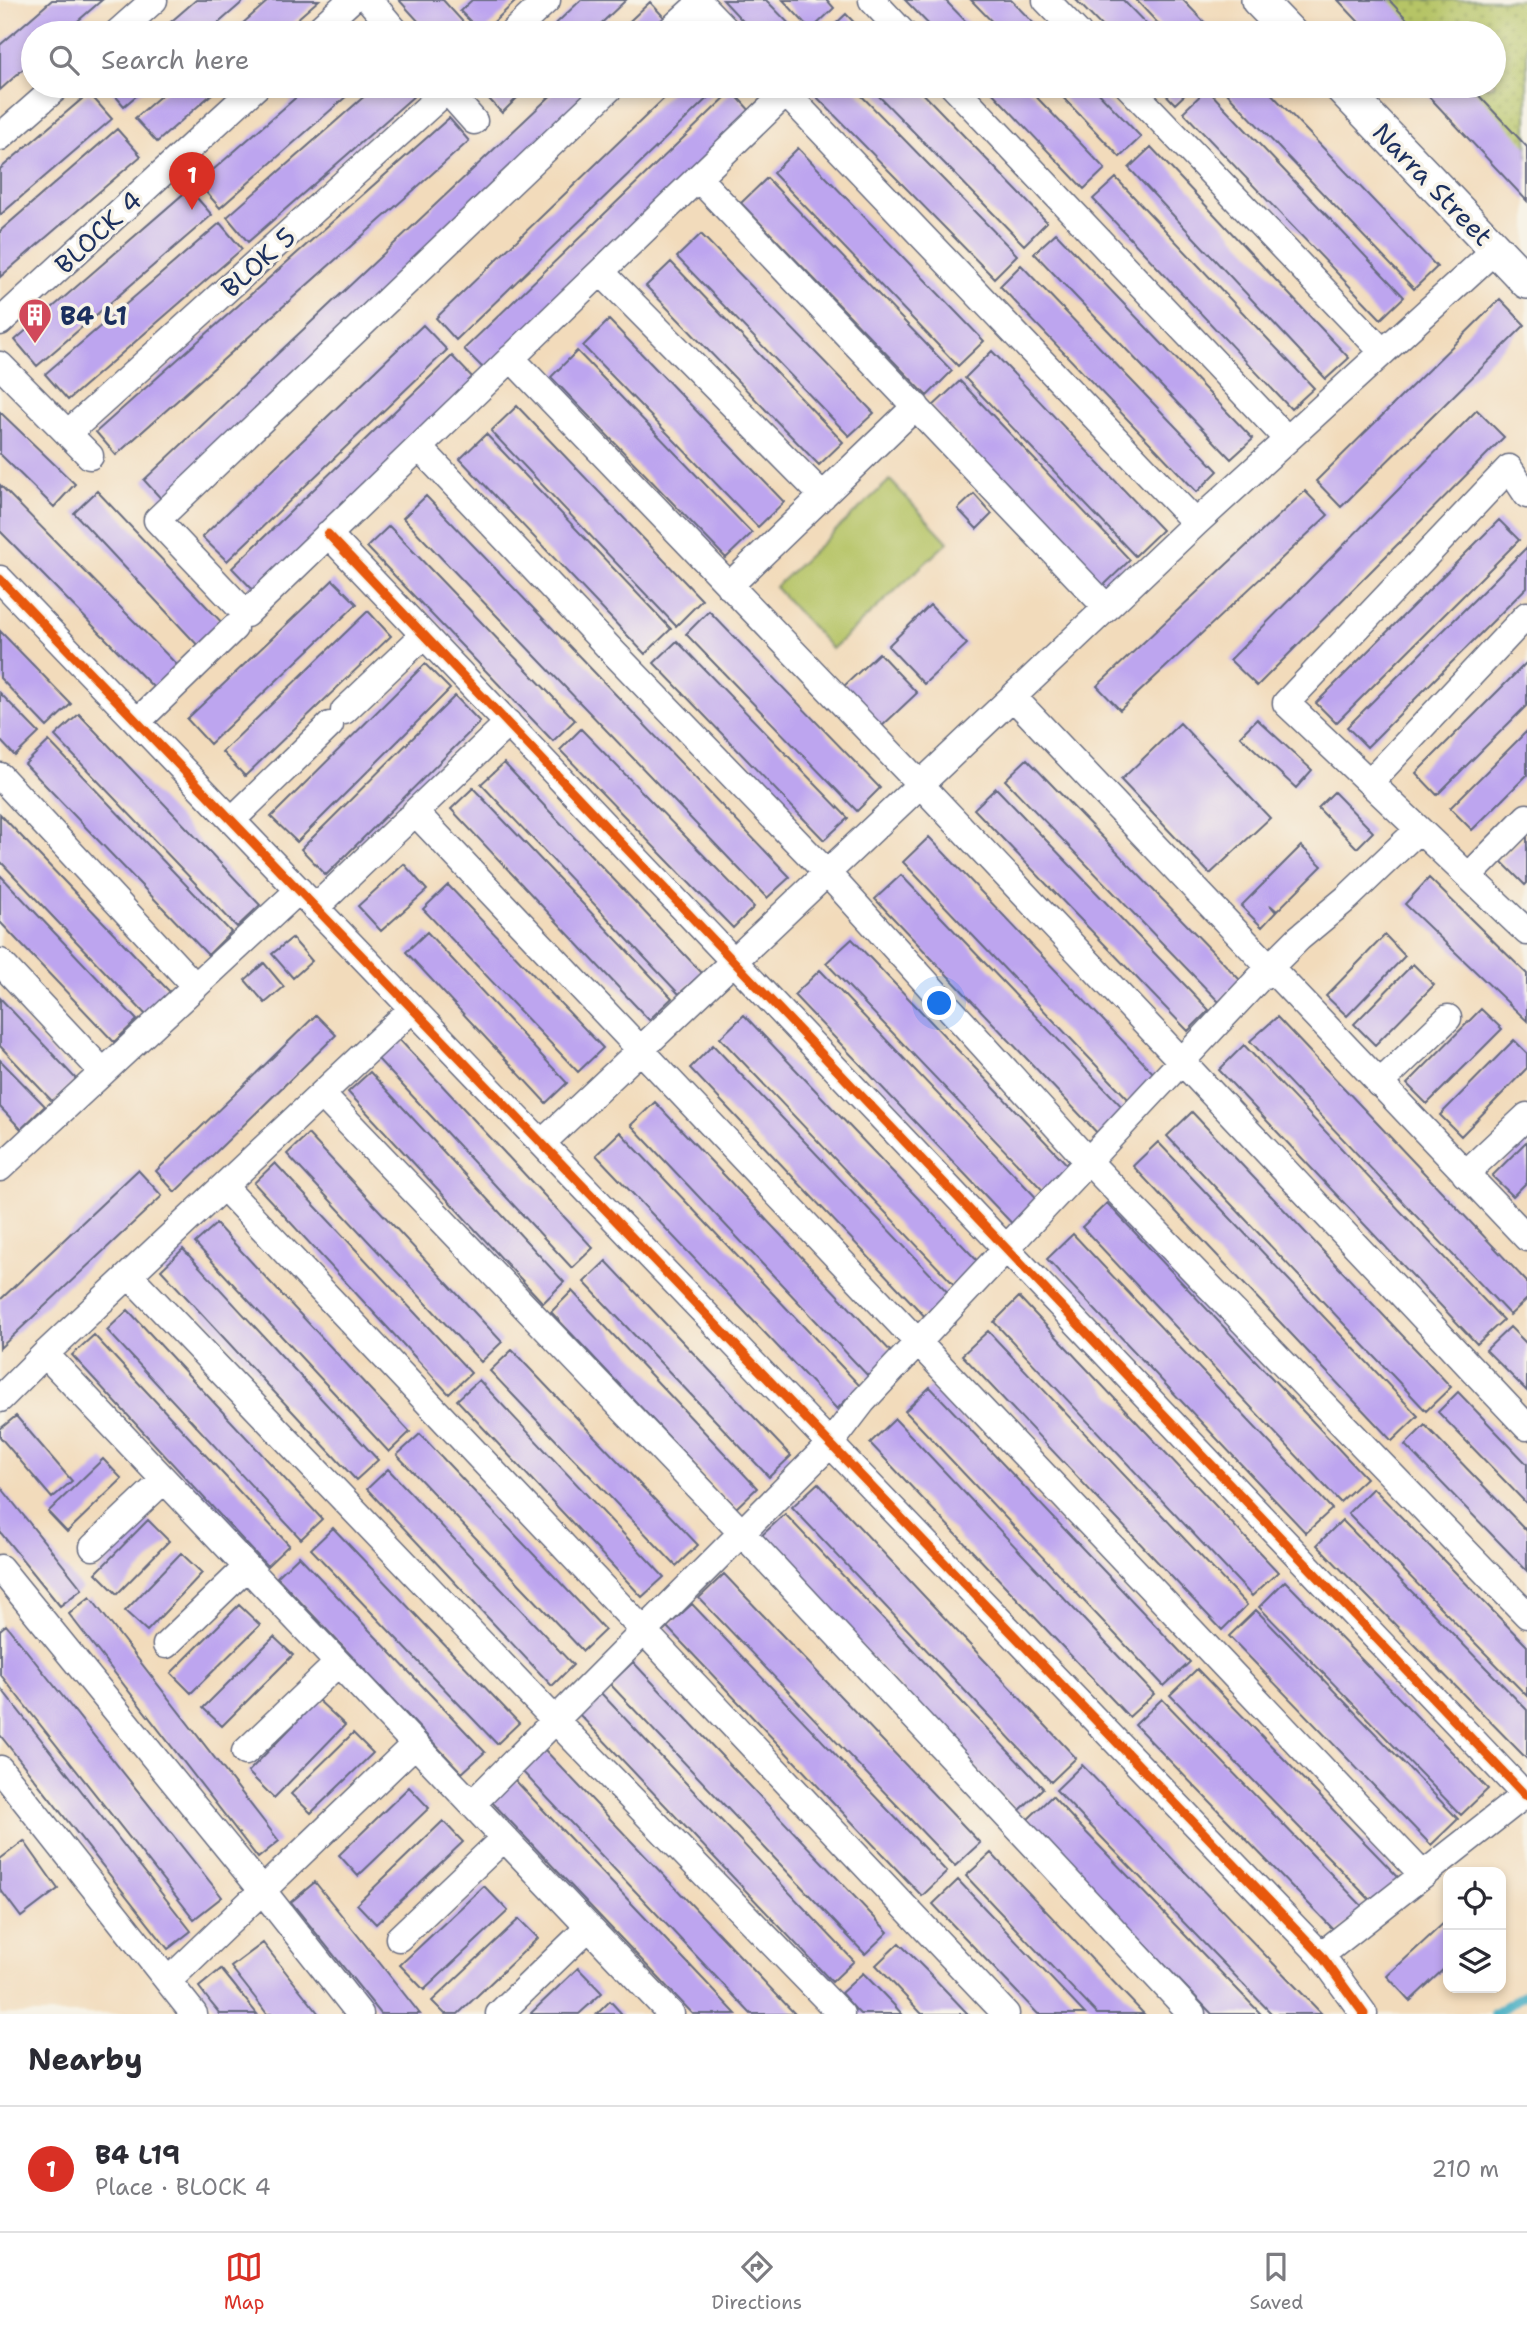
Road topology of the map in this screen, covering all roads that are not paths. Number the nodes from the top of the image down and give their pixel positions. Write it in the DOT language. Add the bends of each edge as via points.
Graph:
graph roads {
  1 [pos="155,0"];
  2 [pos="351,0"];
  3 [pos="369,0"];
  4 [pos="547,0"];
  5 [pos="872,0"];
  6 [pos="1046,0"];
  7 [pos="1258,0"];
  8 [pos="698,1"];
  9 [pos="131,21"];
  10 [pos="328,21"];
  11 [pos="387,21"];
  12 [pos="525,21"];
  13 [pos="679,21"];
  14 [pos="717,21"];
  15 [pos="892,21"];
  16 [pos="1066,21"];
  17 [pos="1278,21"];
  18 [pos="44,98"];
  19 [pos="244,98"];
  20 [pos="434,98"];
  21 [pos="454,98"];
  22 [pos="599,98"];
  23 [pos="775,98"];
  24 [pos="791,98"];
  25 [pos="964,98"];
  26 [pos="1140,98"];
  27 [pos="1351,98"];
  28 [pos="474,121"];
  29 [pos="0,137"];
  30 [pos="698,178"];
  31 [pos="1496,249"];
  32 [pos="601,272"];
  33 [pos="1527,282"];
  34 [pos="0,322"];
  35 [pos="1383,352"];
  36 [pos="511,358"];
  37 [pos="0,365"];
  38 [pos="916,406"];
  39 [pos="68,433"];
  40 [pos="1287,439"];
  41 [pos="419,447"];
  42 [pos="90,456"];
  43 [pos="1527,495"];
  44 [pos="823,496"];
  45 [pos="1196,523"];
  46 [pos="328,534"];
  47 [pos="0,579"];
  48 [pos="729,586"];
  49 [pos="1107,608"];
  50 [pos="1527,615"];
  51 [pos="234,628"];
  52 [pos="424,635"];
  53 [pos="1013,697"];
  54 [pos="137,722"];
  55 [pos="508,723"];
  56 [pos="0,776"];
  57 [pos="1370,782"];
  58 [pos="920,784"];
  59 [pos="1527,817"];
  60 [pos="232,820"];
  61 [pos="407,820"];
  62 [pos="1418,830"];
  63 [pos="827,873"];
  64 [pos="1468,876"];
  65 [pos="307,899"];
  66 [pos="1527,932"];
  67 [pos="733,961"];
  68 [pos="0,962"];
  69 [pos="1270,967"];
  70 [pos="195,986"];
  71 [pos="412,1009"];
  72 [pos="1448,1018"];
  73 [pos="641,1049"];
  74 [pos="1181,1060"];
  75 [pos="103,1072"];
  76 [pos="1380,1084"];
  77 [pos="322,1095"];
  78 [pos="1527,1116"];
  79 [pos="542,1143"];
  80 [pos="3,1159"];
  81 [pos="1088,1161"];
  82 [pos="1465,1174"];
  83 [pos="224,1188"];
  84 [pos="1527,1238"];
  85 [pos="1005,1249"];
  86 [pos="130,1275"];
  87 [pos="918,1342"];
  88 [pos="45,1354"];
  89 [pos="0,1399"];
  90 [pos="1527,1427"];
  91 [pos="830,1444"];
  92 [pos="164,1480"];
  93 [pos="742,1532"];
  94 [pos="93,1547"];
  95 [pos="247,1567"];
  96 [pos="0,1568"];
  97 [pos="1527,1615"];
  98 [pos="644,1631"];
  99 [pos="166,1645"];
  100 [pos="338,1663"];
  101 [pos="555,1720"];
  102 [pos="415,1744"];
  103 [pos="245,1752"];
  104 [pos="0,1769"];
  105 [pos="1526,1794"];
  106 [pos="472,1804"];
  107 [pos="504,1838"];
  108 [pos="1423,1875"];
  109 [pos="262,1890"];
  110 [pos="589,1927"];
  111 [pos="399,1938"];
  112 [pos="1321,1955"];
  113 [pos="168,1981"];
  114 [pos="194,2014"];
  115 [pos="360,2014"];
  116 [pos="499,2014"];
  117 [pos="671,2014"];
  118 [pos="841,2014"];
  119 [pos="1006,2014"];
  120 [pos="1192,2014"];
  121 [pos="1364,2014"];
  1 -- 9 [label="street"];
  2 -- 10 [label="street"];
  3 -- 11 [label="street"];
  4 -- 12 [label="street"];
  5 -- 15 [label="street"];
  6 -- 16 [label="street"];
  7 -- 17 [label="street"];
  8 -- 13 [label="street"];
  8 -- 14 [label="street"];
  18 -- 29 [label="street"];
  19 -- 34 [label="street, BLOCK 4"];
  20 -- 39 [label="street, BLOK 5"];
  21 -- 28 [label="street"];
  22 -- 46 [label="street" via="158,520 246,614"];
  23 -- 30 [label="street"];
  24 -- 45 [label="street"];
  25 -- 40 [label="street"];
  26 -- 35 [label="street"];
  27 -- 31 [label="street, Narra Street"];
  30 -- 32 [label="street"];
  30 -- 38 [label="street"];
  31 -- 33 [label="street, Narra Street"];
  31 -- 35 [label="street"];
  32 -- 36 [label="street"];
  32 -- 44 [label="street"];
  35 -- 40 [label="street"];
  36 -- 41 [label="street"];
  36 -- 48 [label="street"];
  37 -- 39 [label="street"];
  38 -- 44 [label="street"];
  38 -- 49 [label="street"];
  39 -- 42 [label="street"];
  40 -- 45 [label="street"];
  41 -- 46 [label="street"];
  41 -- 63 [label="street"];
  43 -- 57 [label="street" via="1508,468 1286,703"];
  44 -- 48 [label="street"];
  45 -- 49 [label="street"];
  46 -- 52 [label="street"];
  47 -- 54 [label="street"];
  48 -- 58 [label="street"];
  49 -- 53 [label="street"];
  50 -- 57 [label="street"];
  51 -- 54 [label="street"];
  52 -- 55 [label="street"];
  52 -- 60 [label="street"];
  53 -- 58 [label="street"];
  53 -- 69 [label="street"];
  54 -- 60 [label="street"];
  55 -- 67 [label="street"];
  55 -- 73 [label="street" via="415,812"];
  56 -- 70 [label="street"];
  57 -- 62 [label="street"];
  58 -- 63 [label="street"];
  58 -- 74 [label="street"];
  59 -- 64 [label="street"];
  60 -- 65 [label="street"];
  61 -- 65 [label="street"];
  62 -- 64 [label="street"];
  62 -- 69 [label="street"];
  63 -- 67 [label="street"];
  63 -- 81 [label="street"];
  64 -- 66 [label="street"];
  65 -- 70 [label="street"];
  65 -- 71 [label="street"];
  67 -- 73 [label="street"];
  67 -- 85 [label="street"];
  68 -- 75 [label="street"];
  69 -- 74 [label="street"];
  69 -- 76 [label="street"];
  70 -- 75 [label="street"];
  71 -- 77 [label="street"];
  71 -- 79 [label="street"];
  72 -- 76 [label="street"];
  73 -- 79 [label="street"];
  73 -- 87 [label="street"];
  74 -- 81 [label="street"];
  74 -- 90 [label="street"];
  75 -- 80 [label="street"];
  76 -- 82 [label="street"];
  77 -- 83 [label="street"];
  77 -- 93 [label="street"];
  78 -- 82 [label="street"];
  79 -- 91 [label="street"];
  81 -- 85 [label="street"];
  81 -- 97 [label="street"];
  82 -- 84 [label="street"];
  83 -- 86 [label="street"];
  83 -- 98 [label="street"];
  85 -- 87 [label="street"];
  85 -- 105 [label="street"];
  86 -- 88 [label="street"];
  86 -- 101 [label="street"];
  87 -- 91 [label="street"];
  87 -- 108 [label="street"];
  88 -- 89 [label="street"];
  88 -- 92 [label="street"];
  91 -- 93 [label="street"];
  91 -- 112 [label="street"];
  92 -- 94 [label="street"];
  92 -- 95 [label="street"];
  93 -- 98 [label="street"];
  93 -- 120 [label="street"];
  95 -- 99 [label="street"];
  95 -- 100 [label="street"];
  96 -- 109 [label="street"];
  98 -- 101 [label="street"];
  98 -- 119 [label="street"];
  100 -- 102 [label="street"];
  100 -- 103 [label="street"];
  101 -- 106 [label="street"];
  101 -- 118 [label="street"];
  102 -- 106 [label="street"];
  102 -- 109 [label="street"];
  104 -- 113 [label="street"];
  105 -- 108 [label="street"];
  106 -- 107 [label="street"];
  107 -- 110 [label="street"];
  107 -- 111 [label="street"];
  108 -- 112 [label="street"];
  109 -- 113 [label="street"];
  109 -- 115 [label="street"];
  110 -- 116 [label="street"];
  110 -- 117 [label="street"];
  112 -- 121 [label="street"];
  113 -- 114 [label="street"];
}
